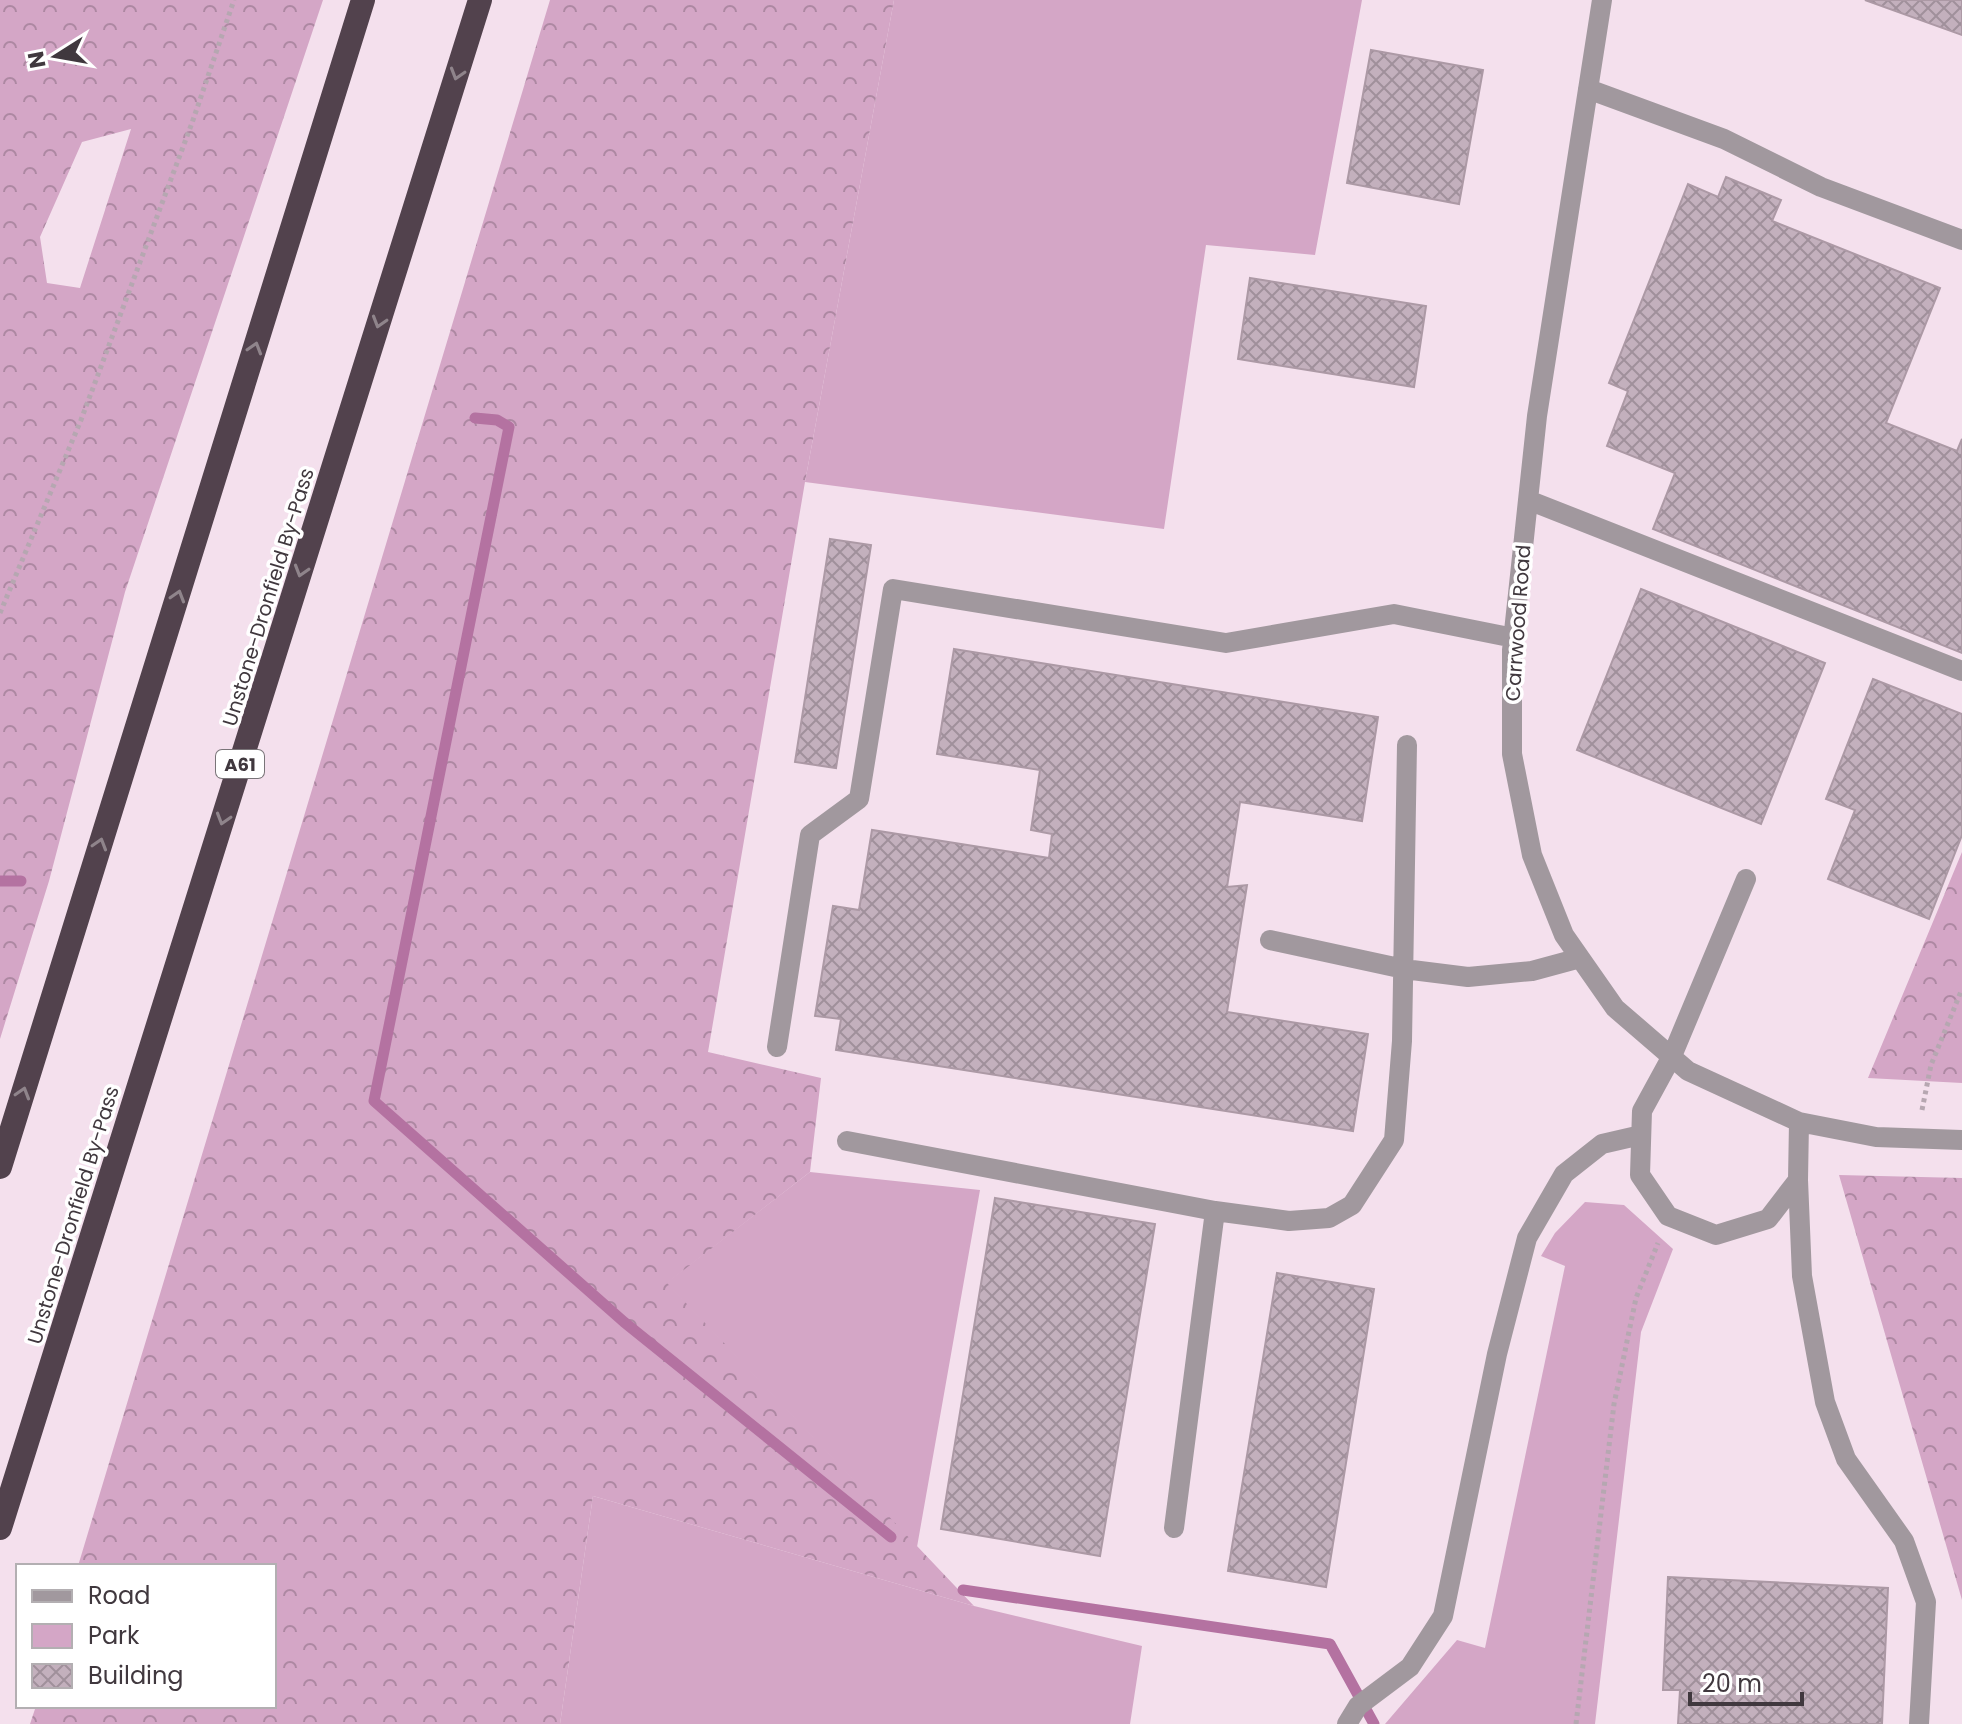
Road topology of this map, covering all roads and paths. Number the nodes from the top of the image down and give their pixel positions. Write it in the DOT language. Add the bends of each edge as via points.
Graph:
graph roads {
  1 [pos="234,0"];
  2 [pos="363,0"];
  3 [pos="480,0"];
  4 [pos="1602,0"];
  5 [pos="1588,89"];
  6 [pos="1962,240"];
  7 [pos="1528,500"];
  8 [pos="0,613"];
  9 [pos="1514,638"];
  10 [pos="1962,671"];
  11 [pos="1407,745"];
  12 [pos="1746,879"];
  13 [pos="1270,940"];
  14 [pos="1580,958"];
  15 [pos="1404,969"];
  16 [pos="1962,989"];
  17 [pos="777,1047"];
  18 [pos="1672,1056"];
  19 [pos="1799,1122"];
  20 [pos="1641,1135"];
  21 [pos="1915,1139"];
  22 [pos="1960,1140"];
  23 [pos="847,1141"];
  24 [pos="0,1167"];
  25 [pos="1798,1180"];
  26 [pos="1215,1211"];
  27 [pos="1668,1216"];
  28 [pos="0,1528"];
  29 [pos="1174,1528"];
  30 [pos="1347,1724"];
  31 [pos="1576,1724"];
  32 [pos="1919,1724"];
  1 -- 8 [label="path" via="81,420"];
  24 -- 2 [label="highway, one-way"];
  3 -- 28 [label="highway, Unstone-Dronfield By-Pass / A61, one-way"];
  4 -- 5 [label="street, Carrwood Road"];
  5 -- 6 [label="street" via="1724,139 1821,187"];
  5 -- 7 [label="street, Carrwood Road"];
  7 -- 9 [label="street, Carrwood Road"];
  7 -- 10 [label="street"];
  9 -- 14 [label="street, Carrwood Road" via="1512,754 1532,855 1564,935"];
  9 -- 17 [label="street" via="1394,614 1226,643 893,589 859,799 810,835"];
  11 -- 15 [label="street"];
  12 -- 18 [label="street"];
  13 -- 15 [label="street"];
  14 -- 15 [label="street" via="1532,971 1468,977"];
  14 -- 18 [label="street, Carrwood Road" via="1615,1008"];
  15 -- 26 [label="street" via="1394,1140 1352,1205 1329,1218 1289,1221"];
  16 -- 21 [label="path" via="1931,1065"];
  18 -- 19 [label="street, Carrwood Road" via="1688,1071"];
  18 -- 20 [label="street" via="1642,1111"];
  19 -- 21 [label="street, Carrwood Road"];
  19 -- 25 [label="street"];
  20 -- 27 [label="street" via="1640,1175"];
  20 -- 30 [label="street" via="1602,1144 1564,1174 1527,1238 1497,1354 1443,1616 1410,1667 1358,1706"];
  21 -- 22 [label="street, Carrwood Road"];
  23 -- 26 [label="street"];
  25 -- 27 [label="street" via="1768,1219 1716,1235"];
  25 -- 32 [label="street" via="1802,1276 1825,1402 1846,1459 1904,1541 1926,1602"];
  26 -- 29 [label="street"];
  27 -- 31 [label="path" via="1636,1298 1614,1404"];
}
